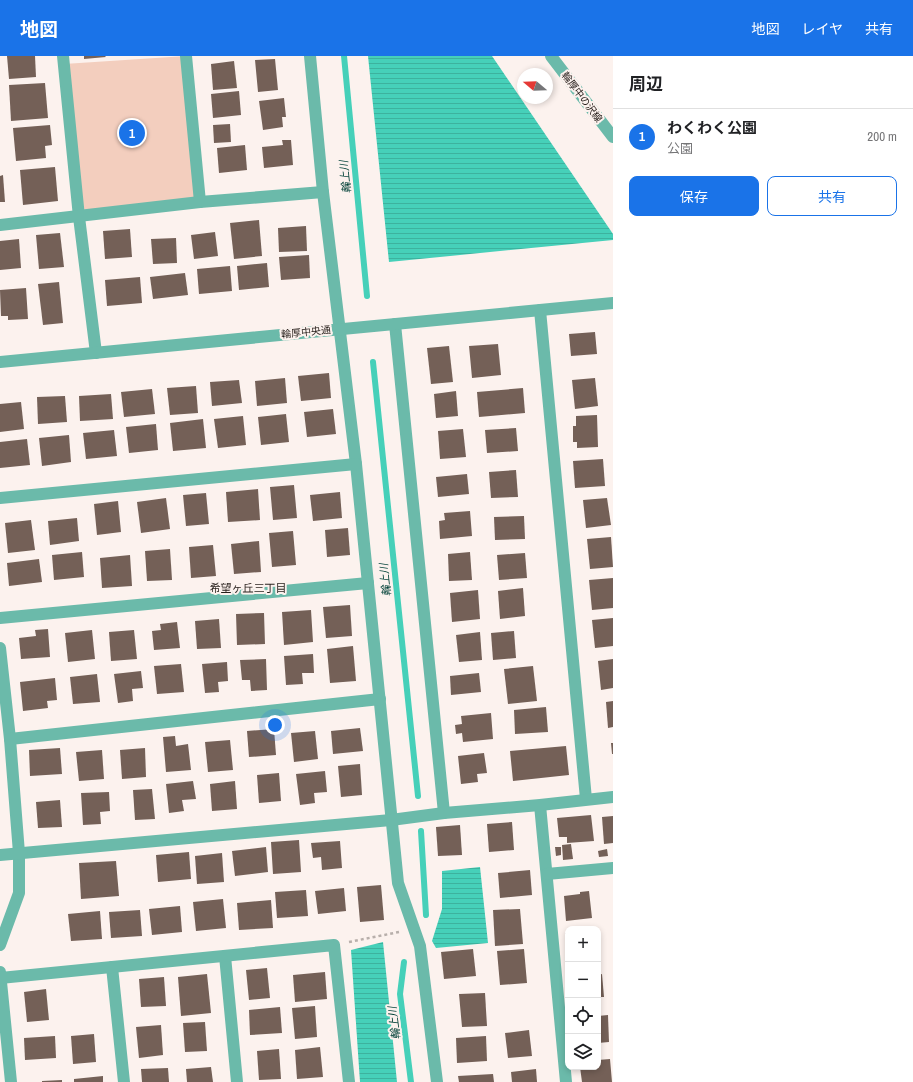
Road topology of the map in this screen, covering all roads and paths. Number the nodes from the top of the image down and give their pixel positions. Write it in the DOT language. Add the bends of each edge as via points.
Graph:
graph roads {
  1 [pos="63,56"];
  2 [pos="186,56"];
  3 [pos="310,56"];
  4 [pos="552,56"];
  5 [pos="613,137"];
  6 [pos="323,192"];
  7 [pos="200,202"];
  8 [pos="79,216"];
  9 [pos="0,225"];
  10 [pos="613,303"];
  11 [pos="540,310"];
  12 [pos="395,324"];
  13 [pos="339,329"];
  14 [pos="96,353"];
  15 [pos="0,362"];
  16 [pos="356,464"];
  17 [pos="0,498"];
  18 [pos="368,583"];
  19 [pos="0,618"];
  20 [pos="0,648"];
  21 [pos="380,700"];
  22 [pos="10,739"];
  23 [pos="613,797"];
  24 [pos="586,799"];
  25 [pos="540,805"];
  26 [pos="444,813"];
  27 [pos="391,820"];
  28 [pos="19,853"];
  29 [pos="0,855"];
  30 [pos="613,868"];
  31 [pos="547,874"];
  32 [pos="390,934"];
  33 [pos="334,945"];
  34 [pos="0,946"];
  35 [pos="225,956"];
  36 [pos="112,967"];
  37 [pos="0,971"];
  38 [pos="0,978"];
  39 [pos="11,1082"];
  40 [pos="124,1082"];
  41 [pos="237,1082"];
  42 [pos="349,1082"];
  43 [pos="437,1082"];
  44 [pos="566,1082"];
  1 -- 8 [label="street"];
  2 -- 7 [label="street"];
  3 -- 6 [label="street"];
  4 -- 5 [label="street, 輪厚中の沢線"];
  6 -- 7 [label="street"];
  6 -- 13 [label="street"];
  7 -- 8 [label="street"];
  8 -- 9 [label="street"];
  8 -- 14 [label="street"];
  10 -- 11 [label="street, 輪厚中央通"];
  11 -- 12 [label="street, 輪厚中央通"];
  11 -- 24 [label="street"];
  12 -- 13 [label="street, 輪厚中央通"];
  12 -- 26 [label="street"];
  13 -- 14 [label="street, 輪厚中央通"];
  13 -- 16 [label="street"];
  14 -- 15 [label="street, 輪厚中央通"];
  16 -- 17 [label="street"];
  16 -- 18 [label="street"];
  18 -- 19 [label="street"];
  18 -- 21 [label="street"];
  20 -- 22 [label="street"];
  21 -- 22 [label="street"];
  21 -- 27 [label="street"];
  22 -- 28 [label="street"];
  23 -- 24 [label="street"];
  24 -- 25 [label="street"];
  25 -- 26 [label="street"];
  25 -- 31 [label="street"];
  26 -- 27 [label="street"];
  27 -- 28 [label="street"];
  27 -- 43 [label="street" via="398,883 420,946"];
  28 -- 29 [label="street"];
  28 -- 34 [label="street" via="19,893"];
  30 -- 31 [label="street"];
  31 -- 44 [label="street"];
  32 -- 33 [label="path"];
  33 -- 35 [label="street"];
  33 -- 42 [label="street"];
  35 -- 36 [label="street"];
  35 -- 41 [label="street"];
  36 -- 38 [label="street"];
  36 -- 40 [label="street"];
  37 -- 38 [label="street"];
  38 -- 39 [label="street"];
}
